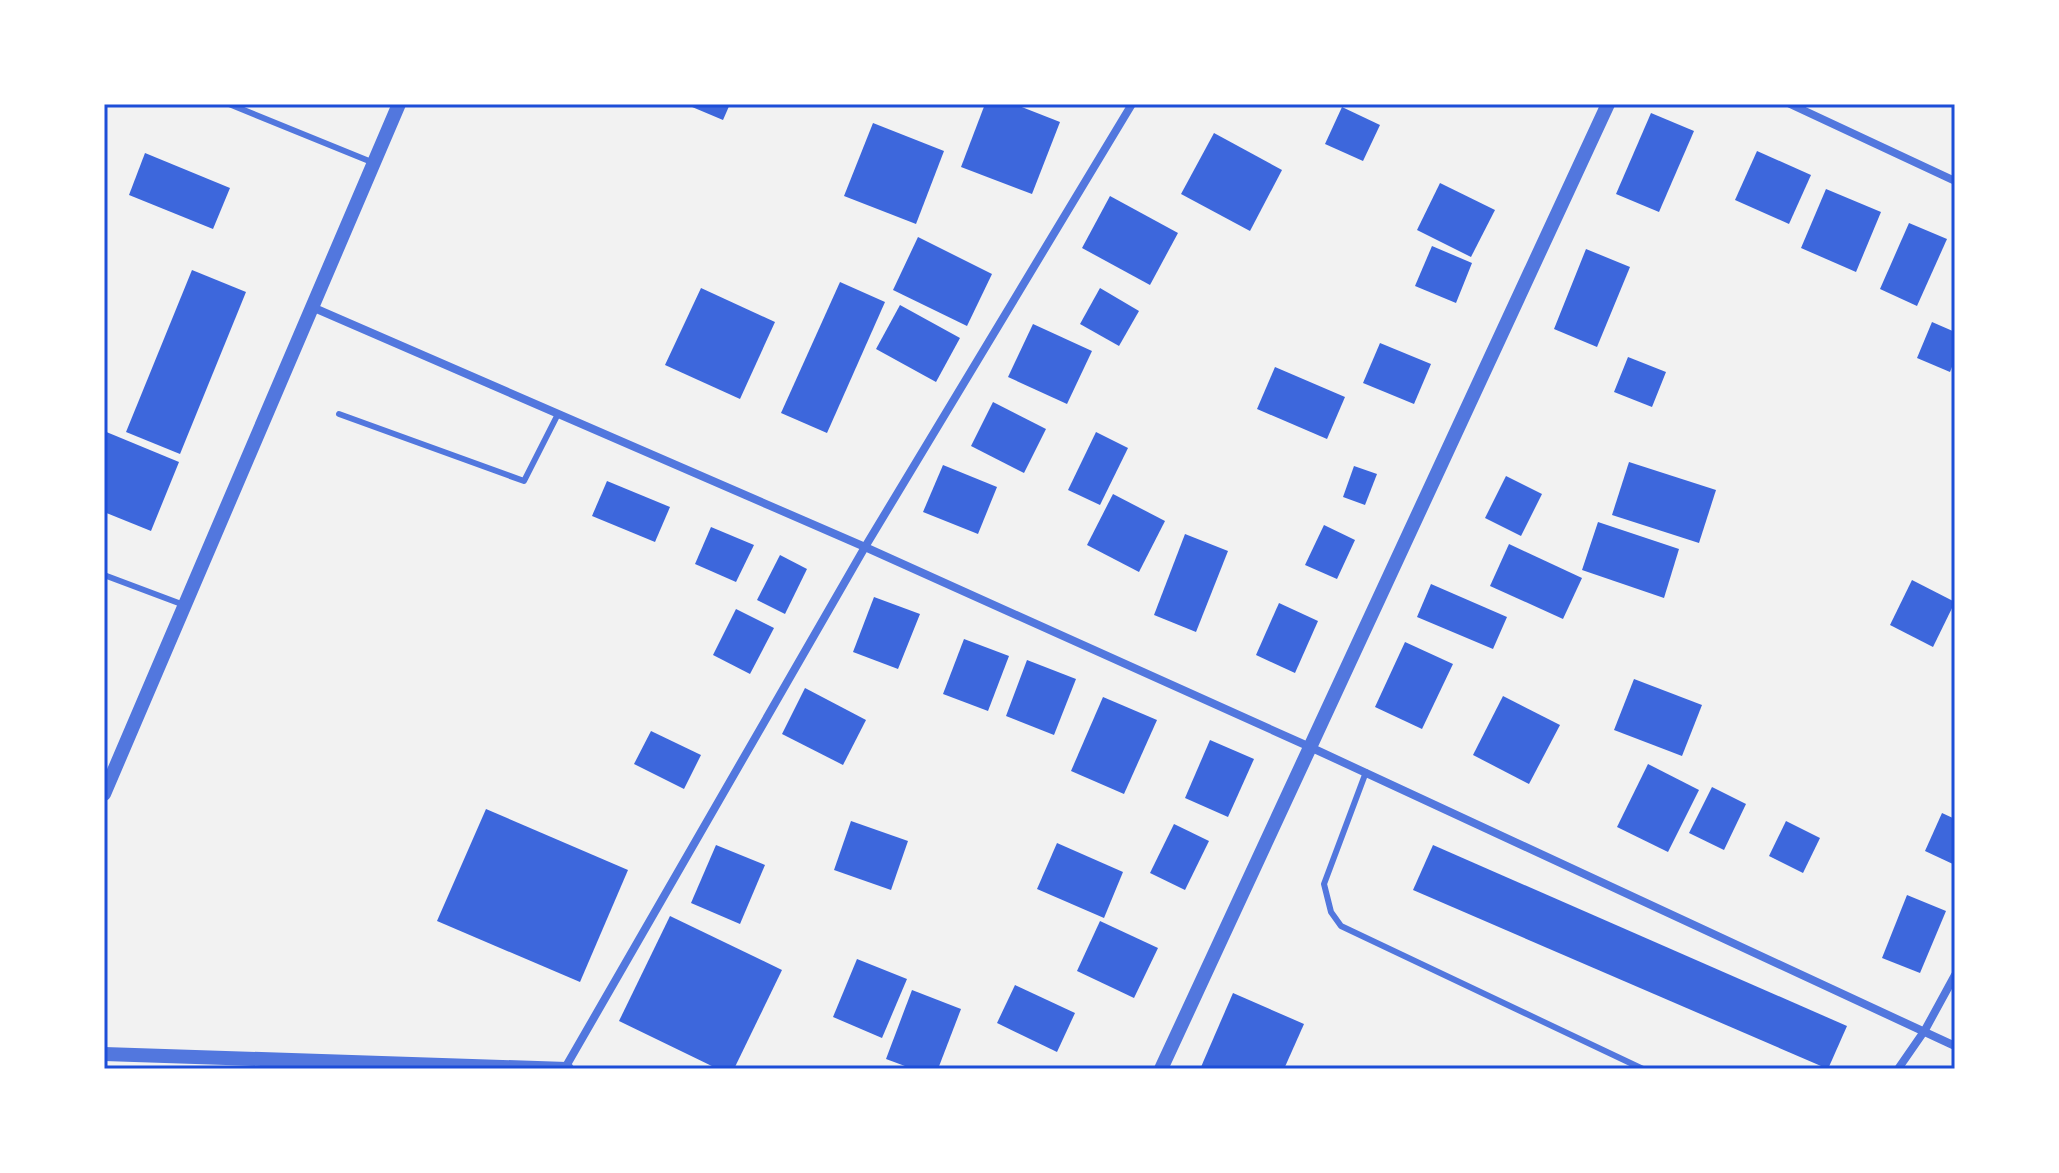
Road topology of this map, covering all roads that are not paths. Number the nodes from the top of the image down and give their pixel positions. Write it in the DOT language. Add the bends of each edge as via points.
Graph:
graph roads {
  1 [pos="229,104"];
  2 [pos="399,104"];
  3 [pos="1132,104"];
  4 [pos="1608,104"];
  5 [pos="1790,104"];
  6 [pos="374,163"];
  7 [pos="1955,181"];
  8 [pos="311,306"];
  9 [pos="339,414"];
  10 [pos="558,414"];
  11 [pos="865,547"];
  12 [pos="104,575"];
  13 [pos="184,605"];
  14 [pos="1310,747"];
  15 [pos="1366,772"];
  16 [pos="104,794"];
  17 [pos="1955,975"];
  18 [pos="1925,1030"];
  19 [pos="1955,1046"];
  20 [pos="104,1054"];
  21 [pos="566,1068"];
  22 [pos="1161,1069"];
  23 [pos="1643,1069"];
  24 [pos="1898,1069"];
  1 -- 6 [label="lane"];
  2 -- 6 [label="street"];
  3 -- 11 [label="street"];
  4 -- 14 [label="street"];
  5 -- 7 [label="street"];
  6 -- 8 [label="street"];
  8 -- 10 [label="street"];
  8 -- 13 [label="street"];
  9 -- 10 [label="lane" via="524,481"];
  10 -- 11 [label="street"];
  11 -- 14 [label="street"];
  11 -- 21 [label="street"];
  12 -- 13 [label="lane"];
  13 -- 16 [label="street"];
  14 -- 15 [label="street"];
  14 -- 22 [label="street"];
  15 -- 18 [label="street"];
  15 -- 23 [label="lane" via="1324,884 1331,912 1341,926"];
  17 -- 18 [label="street"];
  18 -- 19 [label="street"];
  18 -- 24 [label="street"];
  20 -- 21 [label="street"];
}
